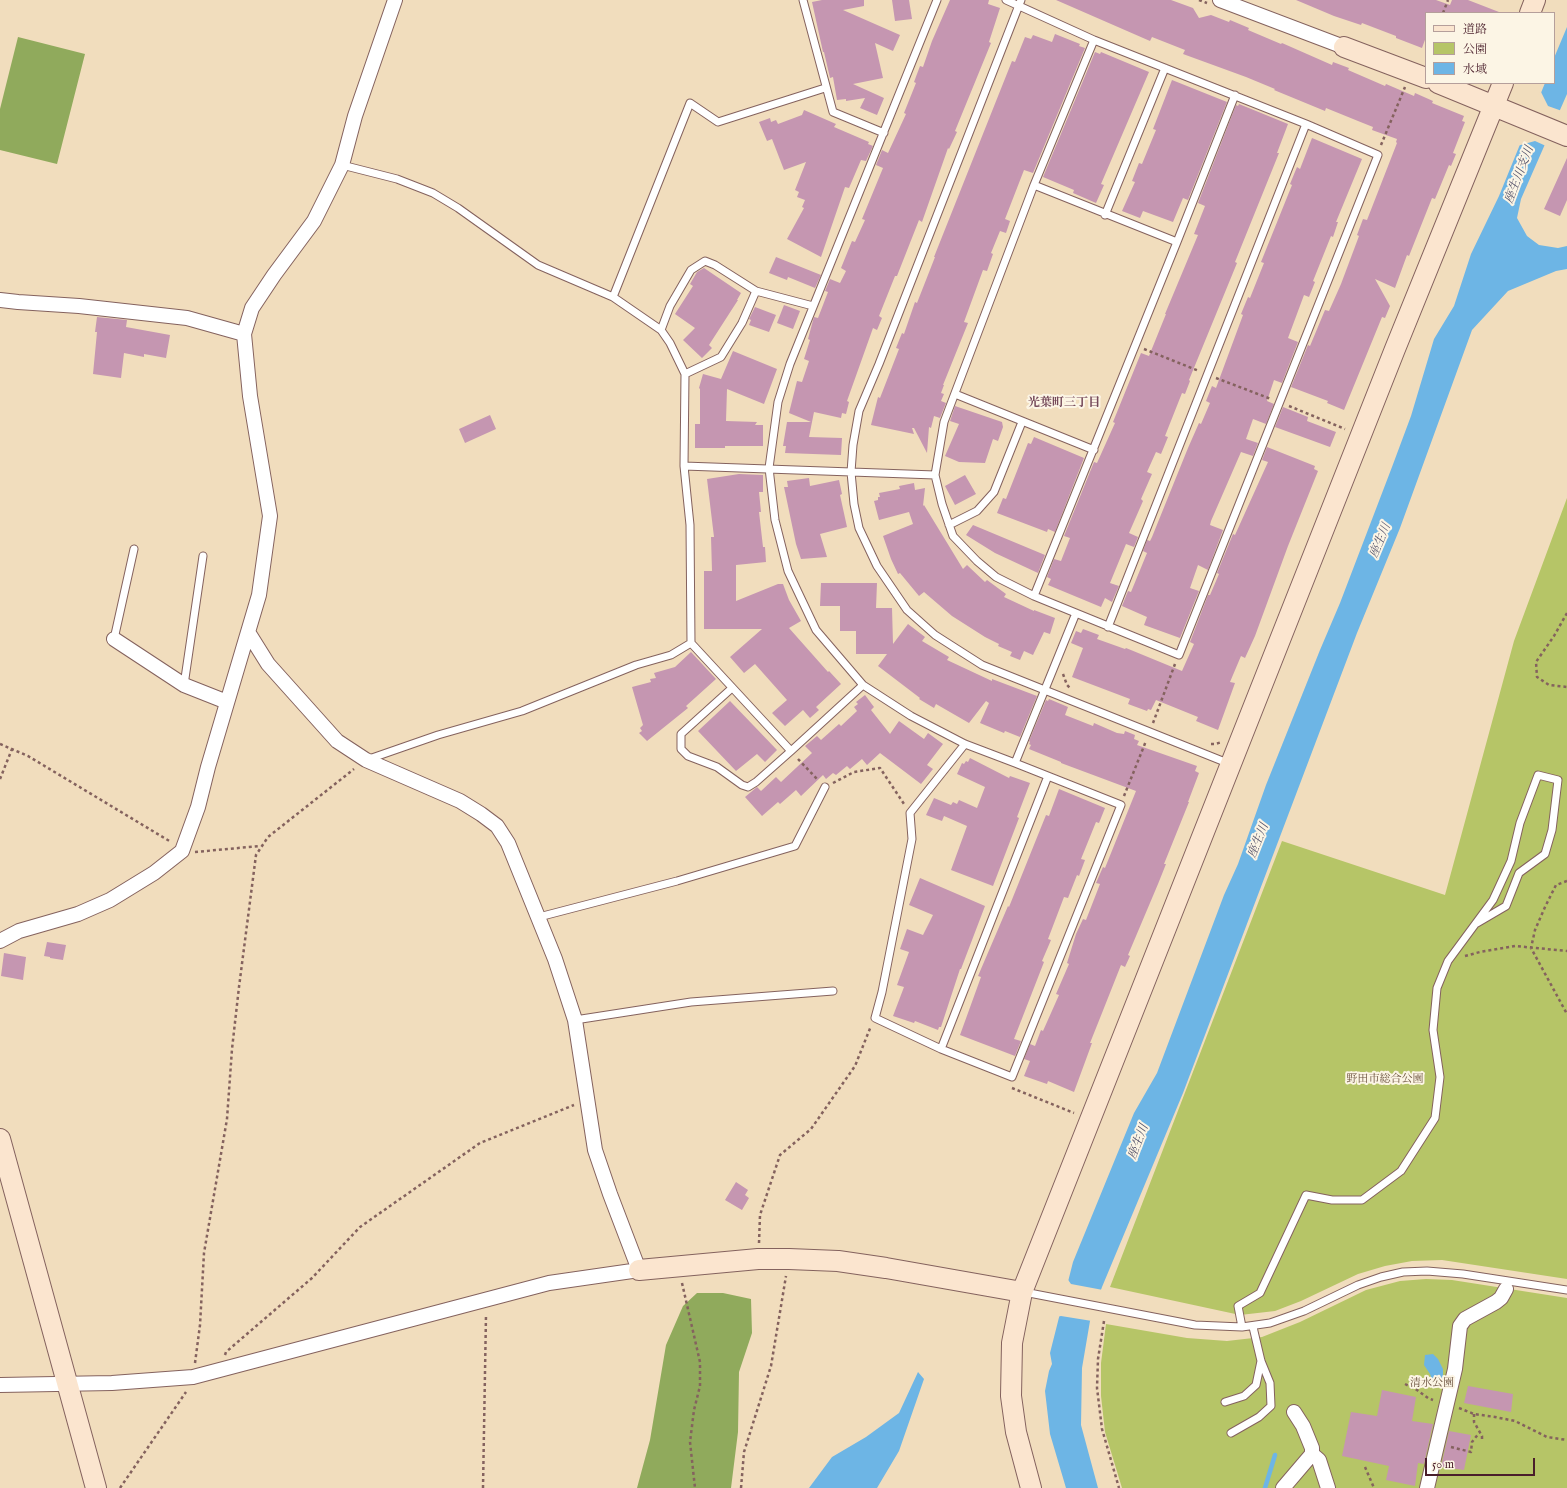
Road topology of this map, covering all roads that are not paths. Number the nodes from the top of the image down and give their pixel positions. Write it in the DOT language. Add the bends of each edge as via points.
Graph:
graph roads {
  1 [pos="395,0"];
  2 [pos="803,0"];
  3 [pos="937,0"];
  4 [pos="1006,0"];
  5 [pos="1220,0"];
  6 [pos="1535,0"];
  7 [pos="1020,3"];
  8 [pos="1530,12"];
  9 [pos="1094,40"];
  10 [pos="1344,47"];
  11 [pos="1164,68"];
  12 [pos="1418,76"];
  13 [pos="1440,84"];
  14 [pos="1503,84"];
  15 [pos="825,88"];
  16 [pos="1234,95"];
  17 [pos="1503,109"];
  18 [pos="1306,124"];
  19 [pos="884,133"];
  20 [pos="1565,135"];
  21 [pos="342,165"];
  22 [pos="1034,185"];
  23 [pos="1105,214"];
  24 [pos="1177,242"];
  25 [pos="756,291"];
  26 [pos="613,297"];
  27 [pos="0,300"];
  28 [pos="813,306"];
  29 [pos="661,330"];
  30 [pos="244,334"];
  31 [pos="685,374"];
  32 [pos="955,394"];
  33 [pos="1022,422"];
  34 [pos="1094,450"];
  35 [pos="684,466"];
  36 [pos="769,468"];
  37 [pos="851,472"];
  38 [pos="935,475"];
  39 [pos="949,525"];
  40 [pos="134,550"];
  41 [pos="203,556"];
  42 [pos="1034,596"];
  43 [pos="1076,613"];
  44 [pos="1108,626"];
  45 [pos="248,632"];
  46 [pos="114,639"];
  47 [pos="691,643"];
  48 [pos="184,684"];
  49 [pos="863,685"];
  50 [pos="732,688"];
  51 [pos="1044,689"];
  52 [pos="227,702"];
  53 [pos="965,744"];
  54 [pos="791,751"];
  55 [pos="366,760"];
  56 [pos="1015,763"];
  57 [pos="1230,764"];
  58 [pos="1048,776"];
  59 [pos="825,787"];
  60 [pos="539,917"];
  61 [pos="1477,923"];
  62 [pos="0,941"];
  63 [pos="833,991"];
  64 [pos="575,1020"];
  65 [pos="941,1049"];
  66 [pos="0,1139"];
  67 [pos="639,1270"];
  68 [pos="1506,1289"];
  69 [pos="1567,1290"];
  70 [pos="1022,1292"];
  71 [pos="1242,1327"];
  72 [pos="1253,1327"];
  73 [pos="1261,1361"];
  74 [pos="68,1384"];
  75 [pos="0,1385"];
  76 [pos="1225,1402"];
  77 [pos="1294,1412"];
  78 [pos="1231,1433"];
  79 [pos="1312,1454"];
  80 [pos="96,1488"];
  81 [pos="1031,1488"];
  82 [pos="1283,1488"];
  83 [pos="1328,1488"];
  84 [pos="1428,1488"];
  1 -- 21 [label="street" via="355,116"];
  2 -- 15 [label="lane"];
  3 -- 19 [label="lane"];
  4 -- 7 [label="lane"];
  5 -- 10 [label="street"];
  6 -- 8 [label="street"];
  7 -- 9 [label="lane"];
  7 -- 37 [label="lane" via="859,411"];
  9 -- 11 [label="lane"];
  9 -- 22 [label="lane"];
  10 -- 12 [label="street"];
  11 -- 16 [label="lane"];
  11 -- 23 [label="lane"];
  13 -- 17 [label="street"];
  14 -- 17 [label="street"];
  15 -- 19 [label="lane" via="832,112"];
  15 -- 26 [label="lane" via="718,122 690,103"];
  16 -- 18 [label="lane"];
  16 -- 24 [label="lane"];
  17 -- 20 [label="street"];
  17 -- 57 [label="street" via="1395,349"];
  18 -- 44 [label="lane"];
  18 -- 44 [label="lane" via="1378,155 1179,655"];
  19 -- 28 [label="lane"];
  21 -- 26 [label="lane" via="397,179 433,193 538,265"];
  21 -- 30 [label="street" via="314,221 252,308"];
  22 -- 23 [label="lane"];
  22 -- 32 [label="lane"];
  23 -- 24 [label="lane"];
  24 -- 34 [label="lane"];
  25 -- 28 [label="lane"];
  25 -- 29 [label="lane" via="705,261 690,270 670,306"];
  25 -- 31 [label="lane" via="742,323 721,357"];
  26 -- 29 [label="lane"];
  27 -- 30 [label="street" via="187,318"];
  28 -- 36 [label="lane" via="778,402"];
  29 -- 31 [label="lane"];
  30 -- 45 [label="street" via="250,396 270,516 260,595"];
  31 -- 35 [label="lane"];
  32 -- 33 [label="lane"];
  32 -- 38 [label="lane" via="944,422"];
  33 -- 34 [label="lane"];
  33 -- 39 [label="lane" via="994,492 977,511"];
  34 -- 42 [label="lane"];
  35 -- 36 [label="lane"];
  35 -- 47 [label="lane" via="690,525"];
  36 -- 37 [label="lane"];
  36 -- 49 [label="lane" via="775,520 788,571 816,630"];
  37 -- 38 [label="lane"];
  37 -- 51 [label="lane" via="859,528 877,566 907,610 935,635 982,665"];
  38 -- 39 [label="lane"];
  39 -- 42 [label="lane" via="953,536 977,562 996,577"];
  40 -- 46 [label="lane"];
  41 -- 48 [label="lane"];
  42 -- 43 [label="lane"];
  43 -- 44 [label="lane"];
  43 -- 51 [label="lane"];
  45 -- 52 [label="street"];
  45 -- 55 [label="street" via="268,664 337,741"];
  46 -- 48 [label="street"];
  47 -- 50 [label="lane"];
  47 -- 55 [label="lane" via="671,655 636,665 522,711 438,735"];
  48 -- 52 [label="street"];
  49 -- 53 [label="lane" via="911,716"];
  49 -- 54 [label="lane"];
  50 -- 54 [label="lane"];
  50 -- 54 [label="lane" via="681,734 681,749 688,756 717,767 748,787"];
  51 -- 56 [label="lane"];
  51 -- 57 [label="lane"];
  52 -- 62 [label="street" via="198,807 182,851 154,873 110,900 78,914 19,931"];
  53 -- 56 [label="lane"];
  53 -- 65 [label="lane" via="910,813 912,839 875,1018"];
  55 -- 60 [label="street" via="460,801 497,826 517,862"];
  56 -- 58 [label="lane"];
  57 -- 70 [label="street"];
  58 -- 65 [label="lane"];
  58 -- 65 [label="lane" via="1121,805 1012,1077"];
  59 -- 60 [label="lane" via="795,846 677,881"];
  60 -- 64 [label="street"];
  61 -- 61 [label="lane" via="1492,900 1511,861 1520,823 1538,775 1558,780 1552,830 1545,854 1519,873 1506,906"];
  61 -- 71 [label="lane" via="1448,962 1437,988 1433,1030 1440,1077 1435,1118 1401,1171 1362,1200 1332,1200 1306,1195 1260,1294 1238,1306"];
  63 -- 64 [label="lane" via="691,1002"];
  64 -- 67 [label="street" via="595,1150"];
  66 -- 74 [label="street"];
  67 -- 70 [label="street" via="789,1258 838,1261 886,1268"];
  67 -- 74 [label="street" via="548,1283 193,1377"];
  68 -- 84 [label="street" via="1501,1298 1465,1319 1460,1326 1455,1369"];
  69 -- 72 [label="lane" via="1463,1274 1403,1272 1358,1285 1304,1311"];
  70 -- 71 [label="lane" via="1195,1325"];
  70 -- 81 [label="street" via="1012,1343 1011,1396 1016,1432"];
  71 -- 72 [label="lane"];
  72 -- 73 [label="lane"];
  73 -- 76 [label="lane" via="1256,1385 1244,1396"];
  73 -- 78 [label="lane" via="1270,1383 1271,1406 1259,1417"];
  74 -- 75 [label="street"];
  74 -- 80 [label="street"];
  77 -- 79 [label="street" via="1303,1426"];
  79 -- 82 [label="street"];
  79 -- 83 [label="street" via="1319,1460"];
}
